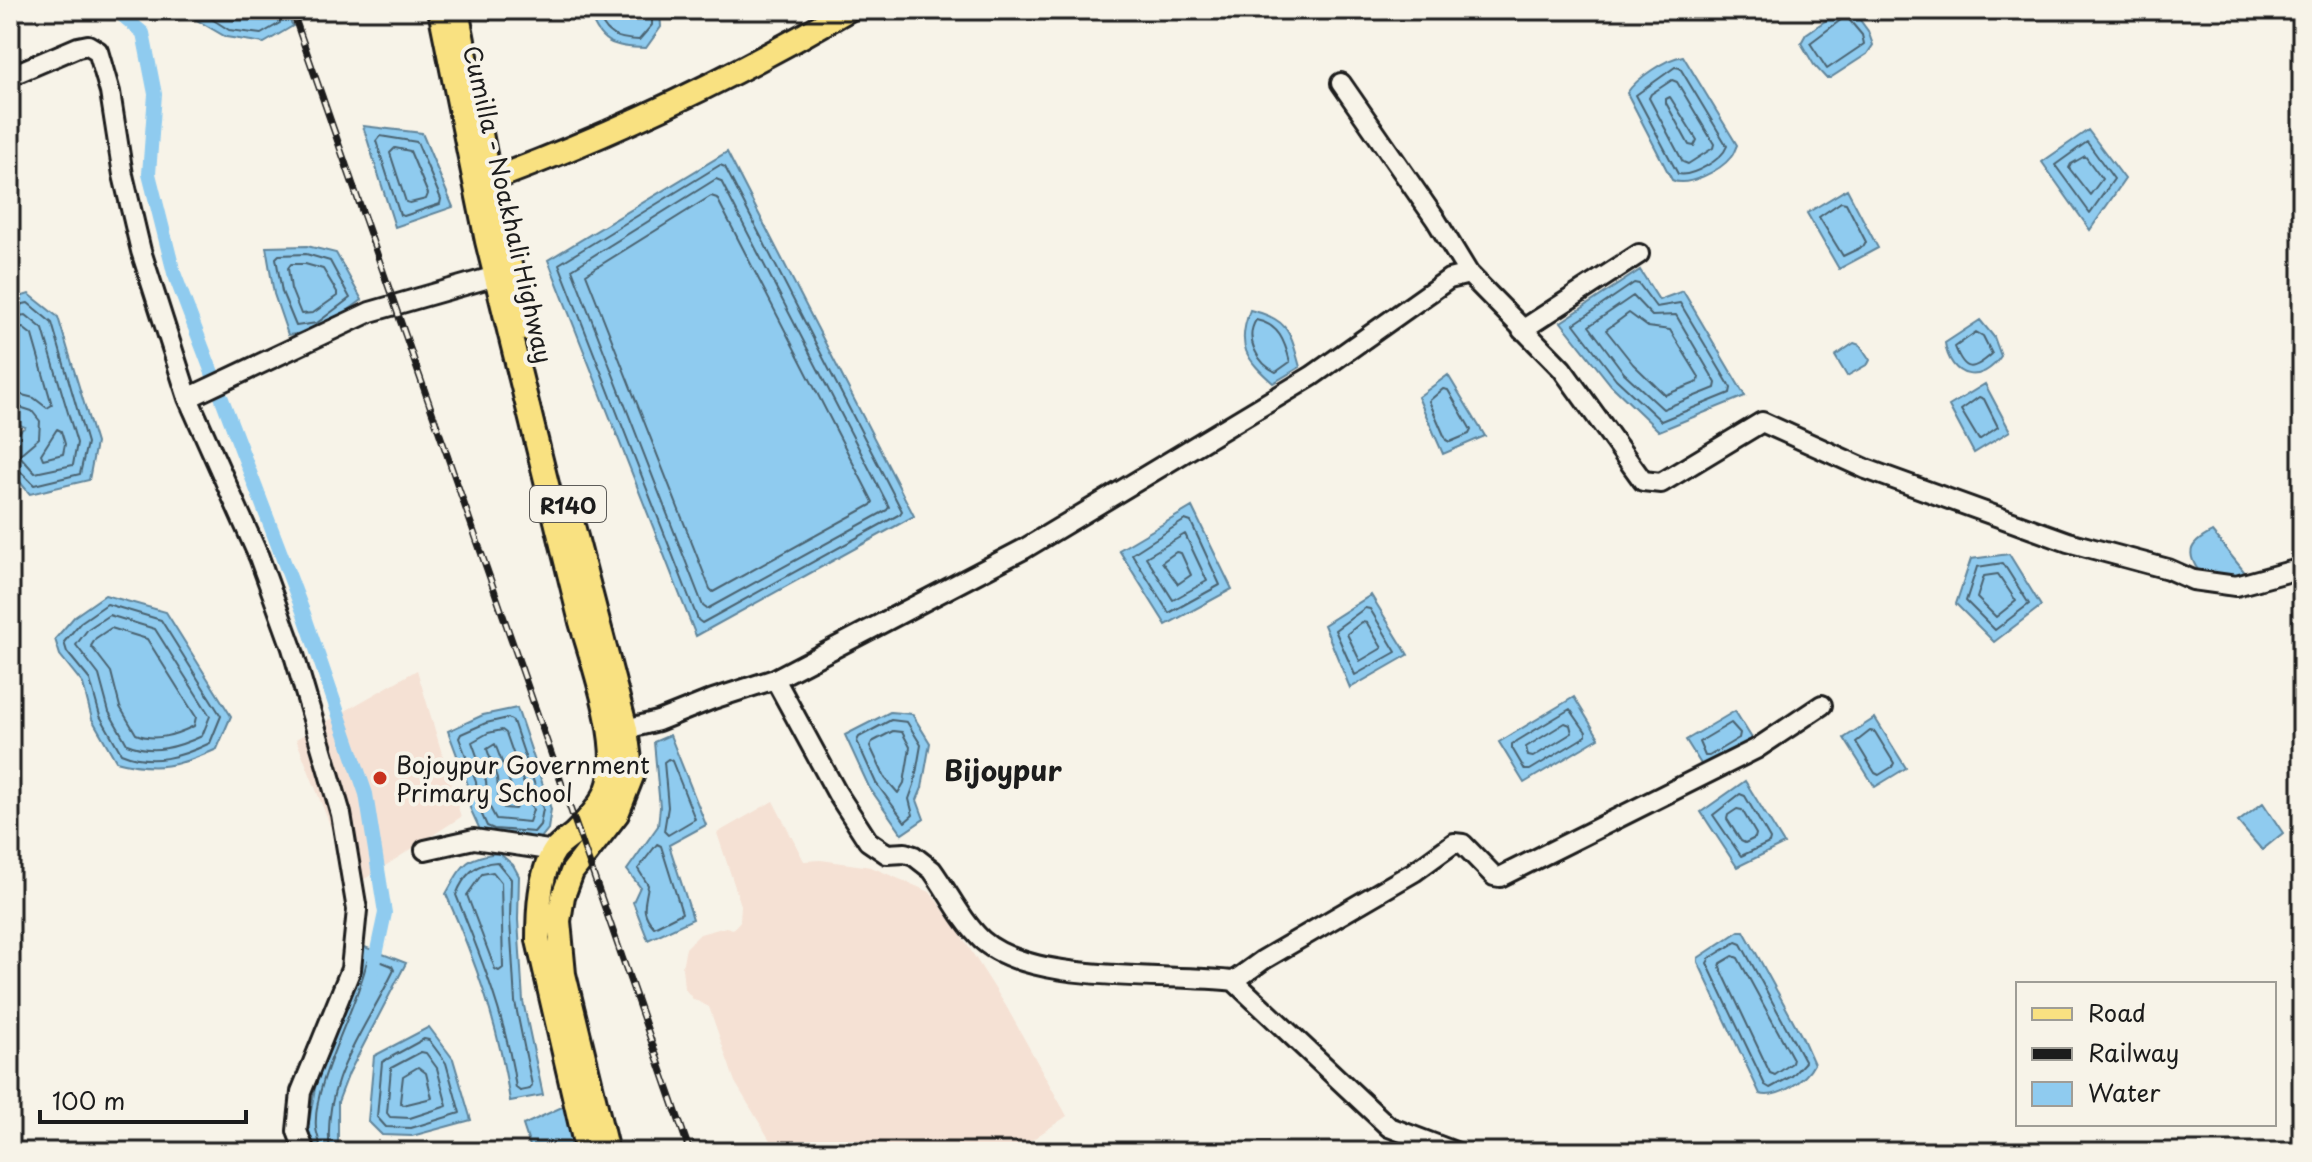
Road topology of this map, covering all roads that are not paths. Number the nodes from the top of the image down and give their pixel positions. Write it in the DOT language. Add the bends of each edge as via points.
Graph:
graph roads {
  1 [pos="440,10"];
  2 [pos="457,10"];
  3 [pos="848,10"];
  4 [pos="10,76"];
  5 [pos="1341,83"];
  6 [pos="490,180"];
  7 [pos="1639,254"];
  8 [pos="1469,274"];
  9 [pos="504,277"];
  10 [pos="1522,330"];
  11 [pos="191,397"];
  12 [pos="2302,568"];
  13 [pos="775,679"];
  14 [pos="1822,705"];
  15 [pos="626,729"];
  16 [pos="425,850"];
  17 [pos="555,851"];
  18 [pos="1234,981"];
  19 [pos="595,1144"];
  20 [pos="305,1152"];
  21 [pos="1455,1152"];
  1 -- 9 [label="main road, Cumilla - Noakhali Highway / R140"];
  2 -- 6 [label="main road, Cumilla - Noakhali Highway / R140"];
  3 -- 6 [label="main road" via="623,127"];
  4 -- 11 [label="street" via="78,47 98,51 141,251"];
  5 -- 8 [label="street"];
  6 -- 9 [label="main road, R140"];
  7 -- 10 [label="street"];
  8 -- 10 [label="street"];
  8 -- 13 [label="street" via="1449,279 1312,376 1024,549"];
  9 -- 11 [label="street" via="370,312"];
  9 -- 15 [label="main road, R140"];
  9 -- 17 [label="main road, Cumilla - Noakhali Highway / R140" via="612,751 606,793"];
  10 -- 12 [label="street" via="1562,369 1643,481 1652,484 1762,422 1866,469 2068,542 2193,580 2236,586"];
  11 -- 20 [label="street" via="292,648 341,814 357,910 351,969 301,1092 297,1131"];
  13 -- 15 [label="street"];
  13 -- 18 [label="street" via="868,841 887,854 905,853 923,861 981,939 1002,954 1033,966"];
  14 -- 18 [label="street" via="1756,749 1500,877 1463,844 1454,843"];
  15 -- 19 [label="main road, R140" via="632,776 623,803 572,872 559,921"];
  16 -- 17 [label="street" via="474,839"];
  17 -- 19 [label="main road, R140" via="544,879 538,940"];
  18 -- 21 [label="street" via="1389,1127"];
}
